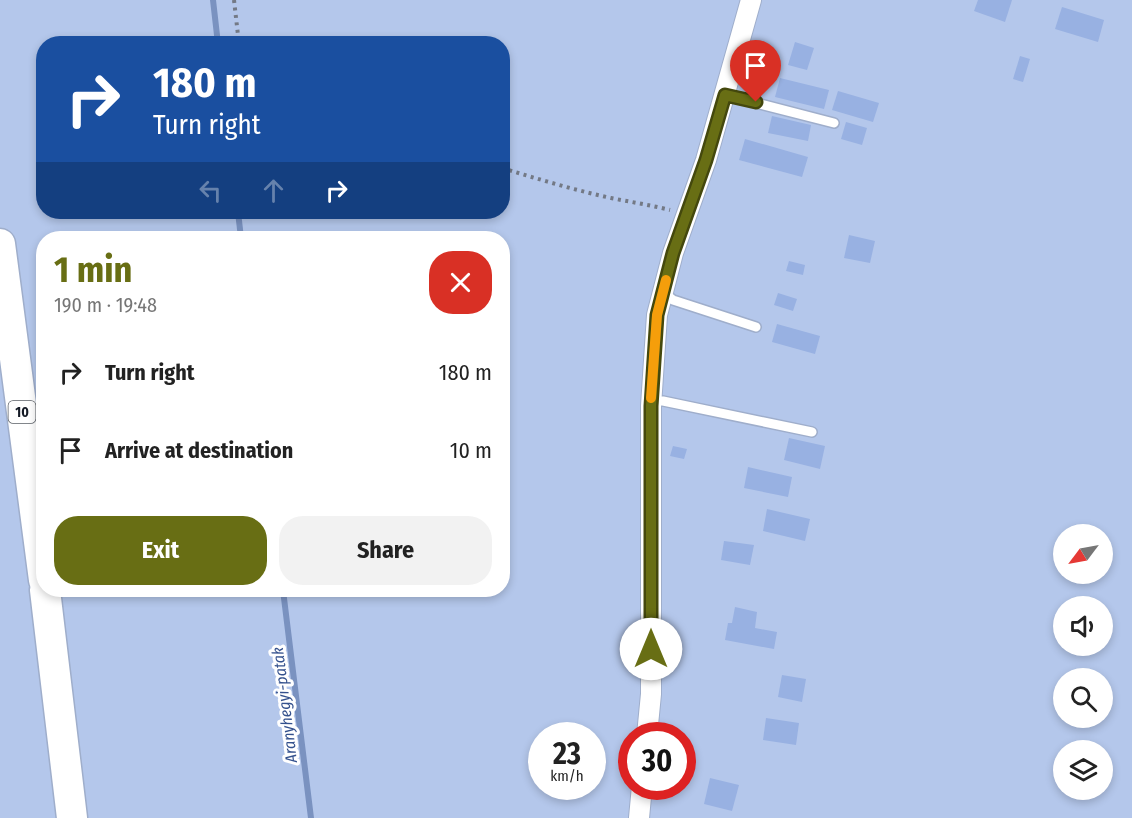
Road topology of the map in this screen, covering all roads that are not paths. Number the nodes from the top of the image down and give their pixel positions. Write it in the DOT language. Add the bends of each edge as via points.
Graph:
graph roads {
  1 [pos="751,0"];
  2 [pos="725,95"];
  3 [pos="834,123"];
  4 [pos="0,244"];
  5 [pos="663,292"];
  6 [pos="756,327"];
  7 [pos="651,401"];
  8 [pos="812,432"];
  9 [pos="36,519"];
  10 [pos="46,597"];
  11 [pos="648,722"];
  12 [pos="641,800"];
  13 [pos="72,818"];
  14 [pos="639,818"];
  1 -- 2 [label="street"];
  2 -- 3 [label="lane"];
  2 -- 5 [label="street"];
  4 -- 9 [label="main road, 10"];
  5 -- 6 [label="lane" via="673,300"];
  5 -- 7 [label="street" via="657,315"];
  7 -- 8 [label="lane"];
  7 -- 11 [label="street"];
  10 -- 13 [label="main road"];
  12 -- 14 [label="street"];
}
